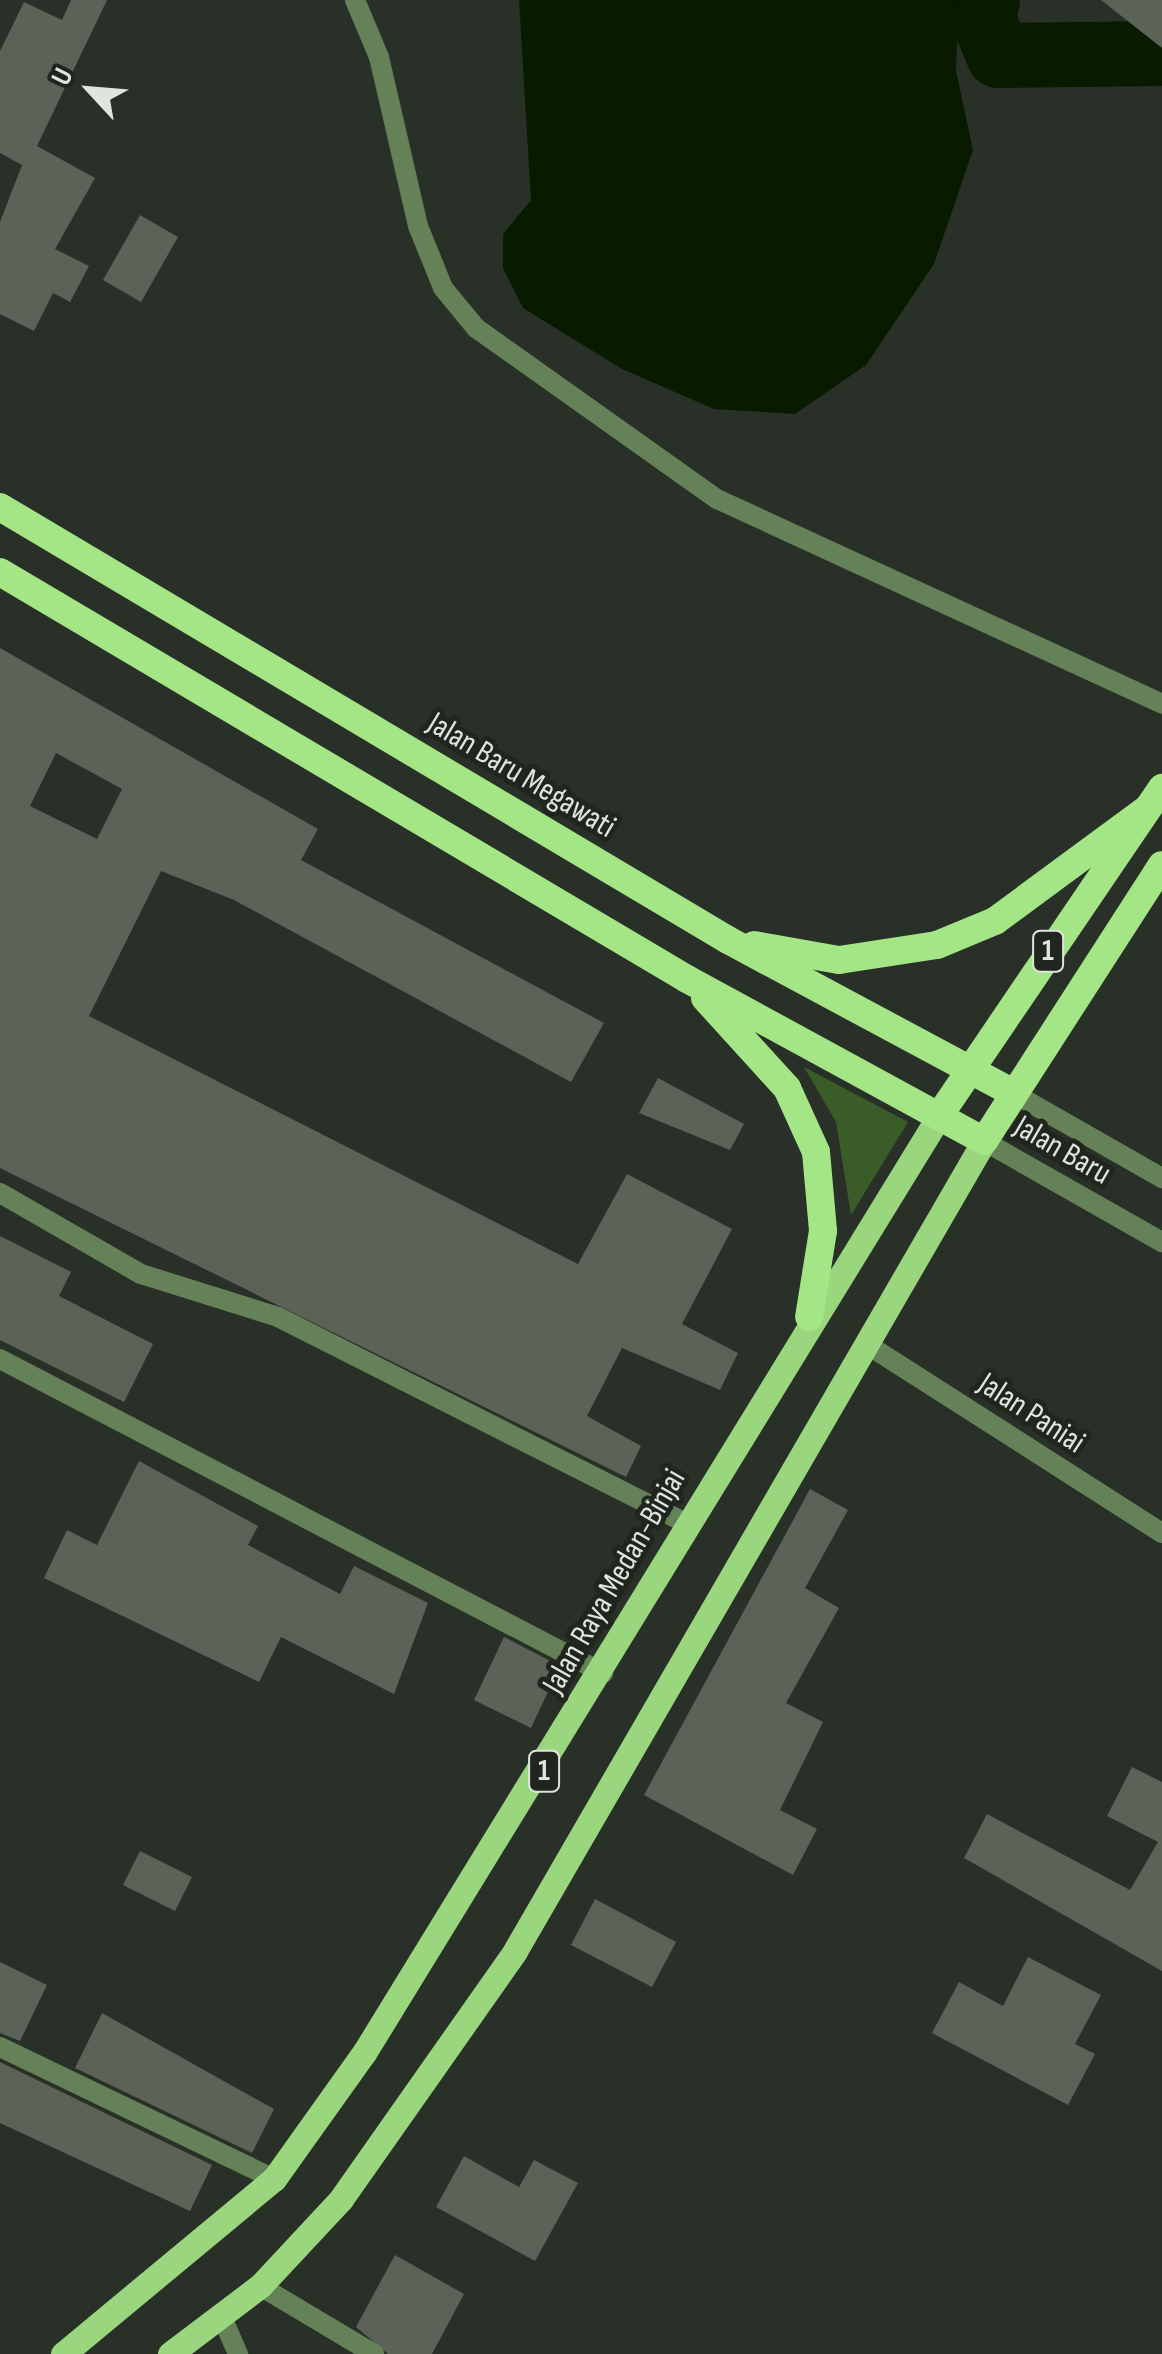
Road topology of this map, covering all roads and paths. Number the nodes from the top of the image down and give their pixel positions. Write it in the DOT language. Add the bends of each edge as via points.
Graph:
graph roads {
  1 [pos="355,0"];
  2 [pos="0,507"];
  3 [pos="0,572"];
  4 [pos="1162,704"];
  5 [pos="1155,798"];
  6 [pos="1162,865"];
  7 [pos="728,940"];
  8 [pos="687,979"];
  9 [pos="971,1066"];
  10 [pos="1013,1093"];
  11 [pos="939,1116"];
  12 [pos="984,1141"];
  13 [pos="1162,1178"];
  14 [pos="0,1193"];
  15 [pos="1162,1242"];
  16 [pos="809,1317"];
  17 [pos="868,1345"];
  18 [pos="0,1359"];
  19 [pos="690,1524"];
  20 [pos="1162,1533"];
  21 [pos="602,1673"];
  22 [pos="0,2047"];
  23 [pos="274,2179"];
  24 [pos="260,2286"];
  25 [pos="221,2315"];
  26 [pos="62,2354"];
  27 [pos="170,2354"];
  28 [pos="238,2354"];
  29 [pos="374,2354"];
  1 -- 4 [label="street" via="379,57 418,226 443,288 476,328 717,499"];
  2 -- 7 [label="highway, Jalan Baru Megawati"];
  3 -- 8 [label="highway"];
  5 -- 7 [label="highway" via="995,922 937,945 839,960"];
  5 -- 9 [label="highway, Jalan Raya Medan-Binjai / 1"];
  6 -- 10 [label="highway, 1"];
  7 -- 9 [label="highway, Jalan Baru Megawati"];
  8 -- 11 [label="highway"];
  8 -- 16 [label="highway" via="806,1121 823,1231"];
  9 -- 10 [label="highway, Jalan Baru Megawati"];
  9 -- 11 [label="highway, Jalan Raya Medan-Binjai / 1"];
  10 -- 12 [label="highway, 1"];
  10 -- 13 [label="street, Jalan Baru"];
  11 -- 12 [label="highway"];
  11 -- 16 [label="main road, Jalan Raya Medan-Binjai / 1"];
  12 -- 15 [label="street, Jalan Baru"];
  12 -- 17 [label="main road, 1"];
  14 -- 19 [label="street" via="141,1274 278,1317"];
  16 -- 19 [label="main road, Jalan Raya Medan-Binjai / 1"];
  17 -- 20 [label="street, Jalan Paniai"];
  17 -- 24 [label="main road, 1" via="515,1951 341,2200"];
  18 -- 21 [label="street"];
  19 -- 21 [label="main road, Jalan Raya Medan-Binjai / 1"];
  21 -- 23 [label="main road, Jalan Raya Medan-Binjai / 1"];
  22 -- 23 [label="street"];
  23 -- 26 [label="main road, Jalan Raya Medan-Binjai / 1"];
  24 -- 25 [label="main road, 1"];
  24 -- 29 [label="street"];
  25 -- 27 [label="main road, 1"];
  25 -- 28 [label="street"];
}
